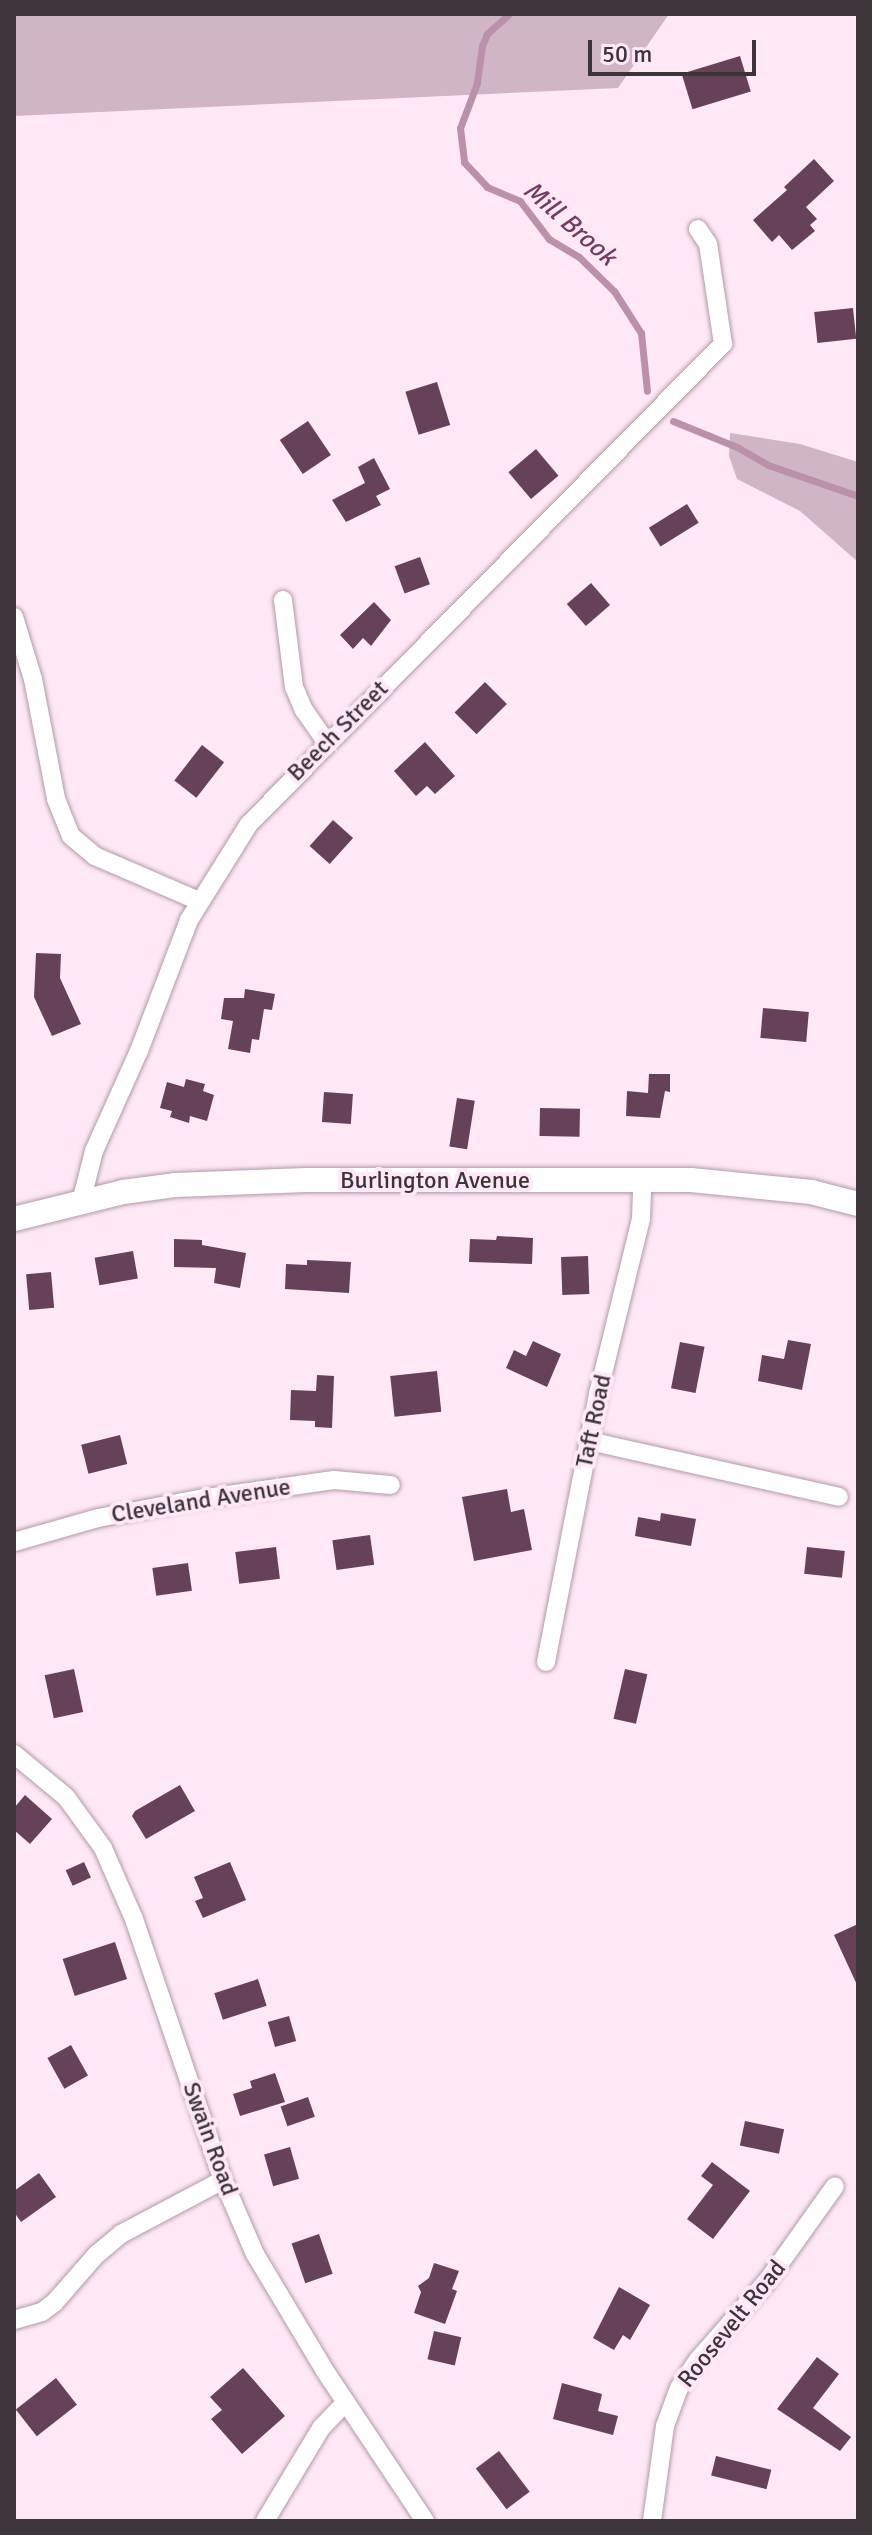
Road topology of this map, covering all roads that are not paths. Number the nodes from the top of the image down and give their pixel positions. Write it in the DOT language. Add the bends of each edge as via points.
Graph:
graph roads {
  1 [pos="698,229"];
  2 [pos="283,600"];
  3 [pos="14,617"];
  4 [pos="327,743"];
  5 [pos="199,901"];
  6 [pos="642,1181"];
  7 [pos="81,1202"];
  8 [pos="858,1204"];
  9 [pos="14,1219"];
  10 [pos="589,1441"];
  11 [pos="391,1485"];
  12 [pos="839,1497"];
  13 [pos="14,1542"];
  14 [pos="546,1662"];
  15 [pos="14,1754"];
  16 [pos="223,2180"];
  17 [pos="835,2186"];
  18 [pos="14,2320"];
  19 [pos="346,2402"];
  20 [pos="265,2521"];
  21 [pos="425,2521"];
  22 [pos="652,2521"];
  1 -- 4 [label="street, Beech Street" via="708,244 723,344"];
  2 -- 4 [label="street" via="294,687"];
  3 -- 5 [label="street" via="33,679 56,799 71,836 95,856"];
  4 -- 5 [label="street, Beech Street" via="249,824"];
  5 -- 7 [label="street, Beech Street" via="94,1151"];
  6 -- 7 [label="main road, Burlington Avenue" via="182,1184"];
  6 -- 8 [label="main road, Burlington Avenue" via="775,1187"];
  6 -- 10 [label="street, Taft Road" via="641,1219"];
  7 -- 9 [label="main road, Burlington Avenue"];
  10 -- 12 [label="street"];
  10 -- 14 [label="street, Taft Road"];
  11 -- 13 [label="street, Cleveland Avenue" via="334,1480 200,1499 98,1518"];
  15 -- 16 [label="street, Swain Road" via="66,1797 109,1859"];
  16 -- 18 [label="street" via="121,2234 54,2303"];
  16 -- 19 [label="street, Swain Road" via="279,2298"];
  17 -- 22 [label="street, Roosevelt Road" via="679,2388 665,2426"];
  19 -- 20 [label="street" via="321,2428"];
  19 -- 21 [label="street, Swain Road"];
}
